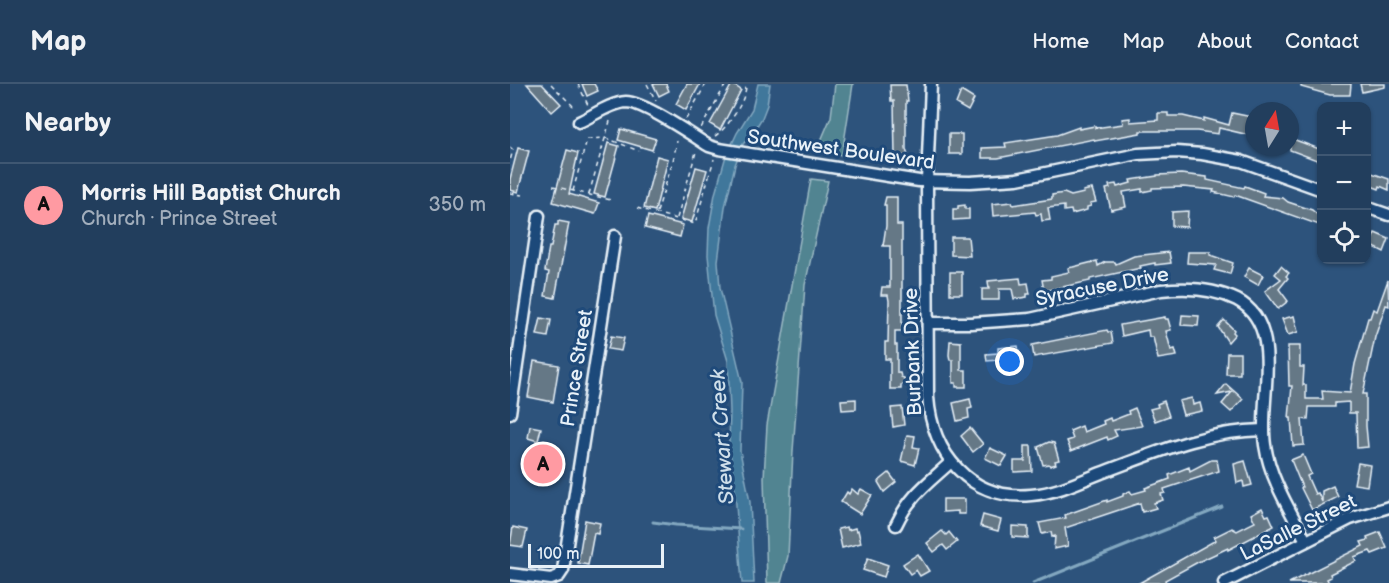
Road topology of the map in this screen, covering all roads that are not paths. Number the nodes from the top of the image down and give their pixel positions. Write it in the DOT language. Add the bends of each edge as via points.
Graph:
graph roads {
  1 [pos="931,84"];
  2 [pos="579,122"];
  3 [pos="927,181"];
  4 [pos="1317,188"];
  5 [pos="1371,209"];
  6 [pos="1389,215"];
  7 [pos="539,216"];
  8 [pos="615,236"];
  9 [pos="928,323"];
  10 [pos="510,413"];
  11 [pos="1263,430"];
  12 [pos="951,462"];
  13 [pos="1389,507"];
  14 [pos="896,525"];
  15 [pos="1306,541"];
  16 [pos="510,574"];
  17 [pos="1224,583"];
  1 -- 3 [label="street, Burbank Drive"];
  2 -- 3 [label="street, Southwest Boulevard" via="629,102 717,152"];
  3 -- 4 [label="street, Southwest Boulevard" via="1017,179 1138,154 1177,152 1241,161"];
  3 -- 9 [label="street, Burbank Drive"];
  5 -- 6 [label="street"];
  7 -- 10 [label="street"];
  8 -- 16 [label="street, Prince Street" via="563,570 551,579"];
  9 -- 11 [label="street, Syracuse Drive" via="1030,319 1179,288 1222,294 1244,304 1263,329"];
  9 -- 12 [label="street, Burbank Drive" via="929,414 939,444"];
  11 -- 12 [label="street, Burbank Drive" via="1194,440 1032,495 986,488"];
  11 -- 15 [label="street, Syracuse Drive" via="1271,472"];
  12 -- 14 [label="street" via="911,497"];
  13 -- 15 [label="street, LaSalle Street" via="1350,519"];
  15 -- 17 [label="street, LaSalle Street"];
}
